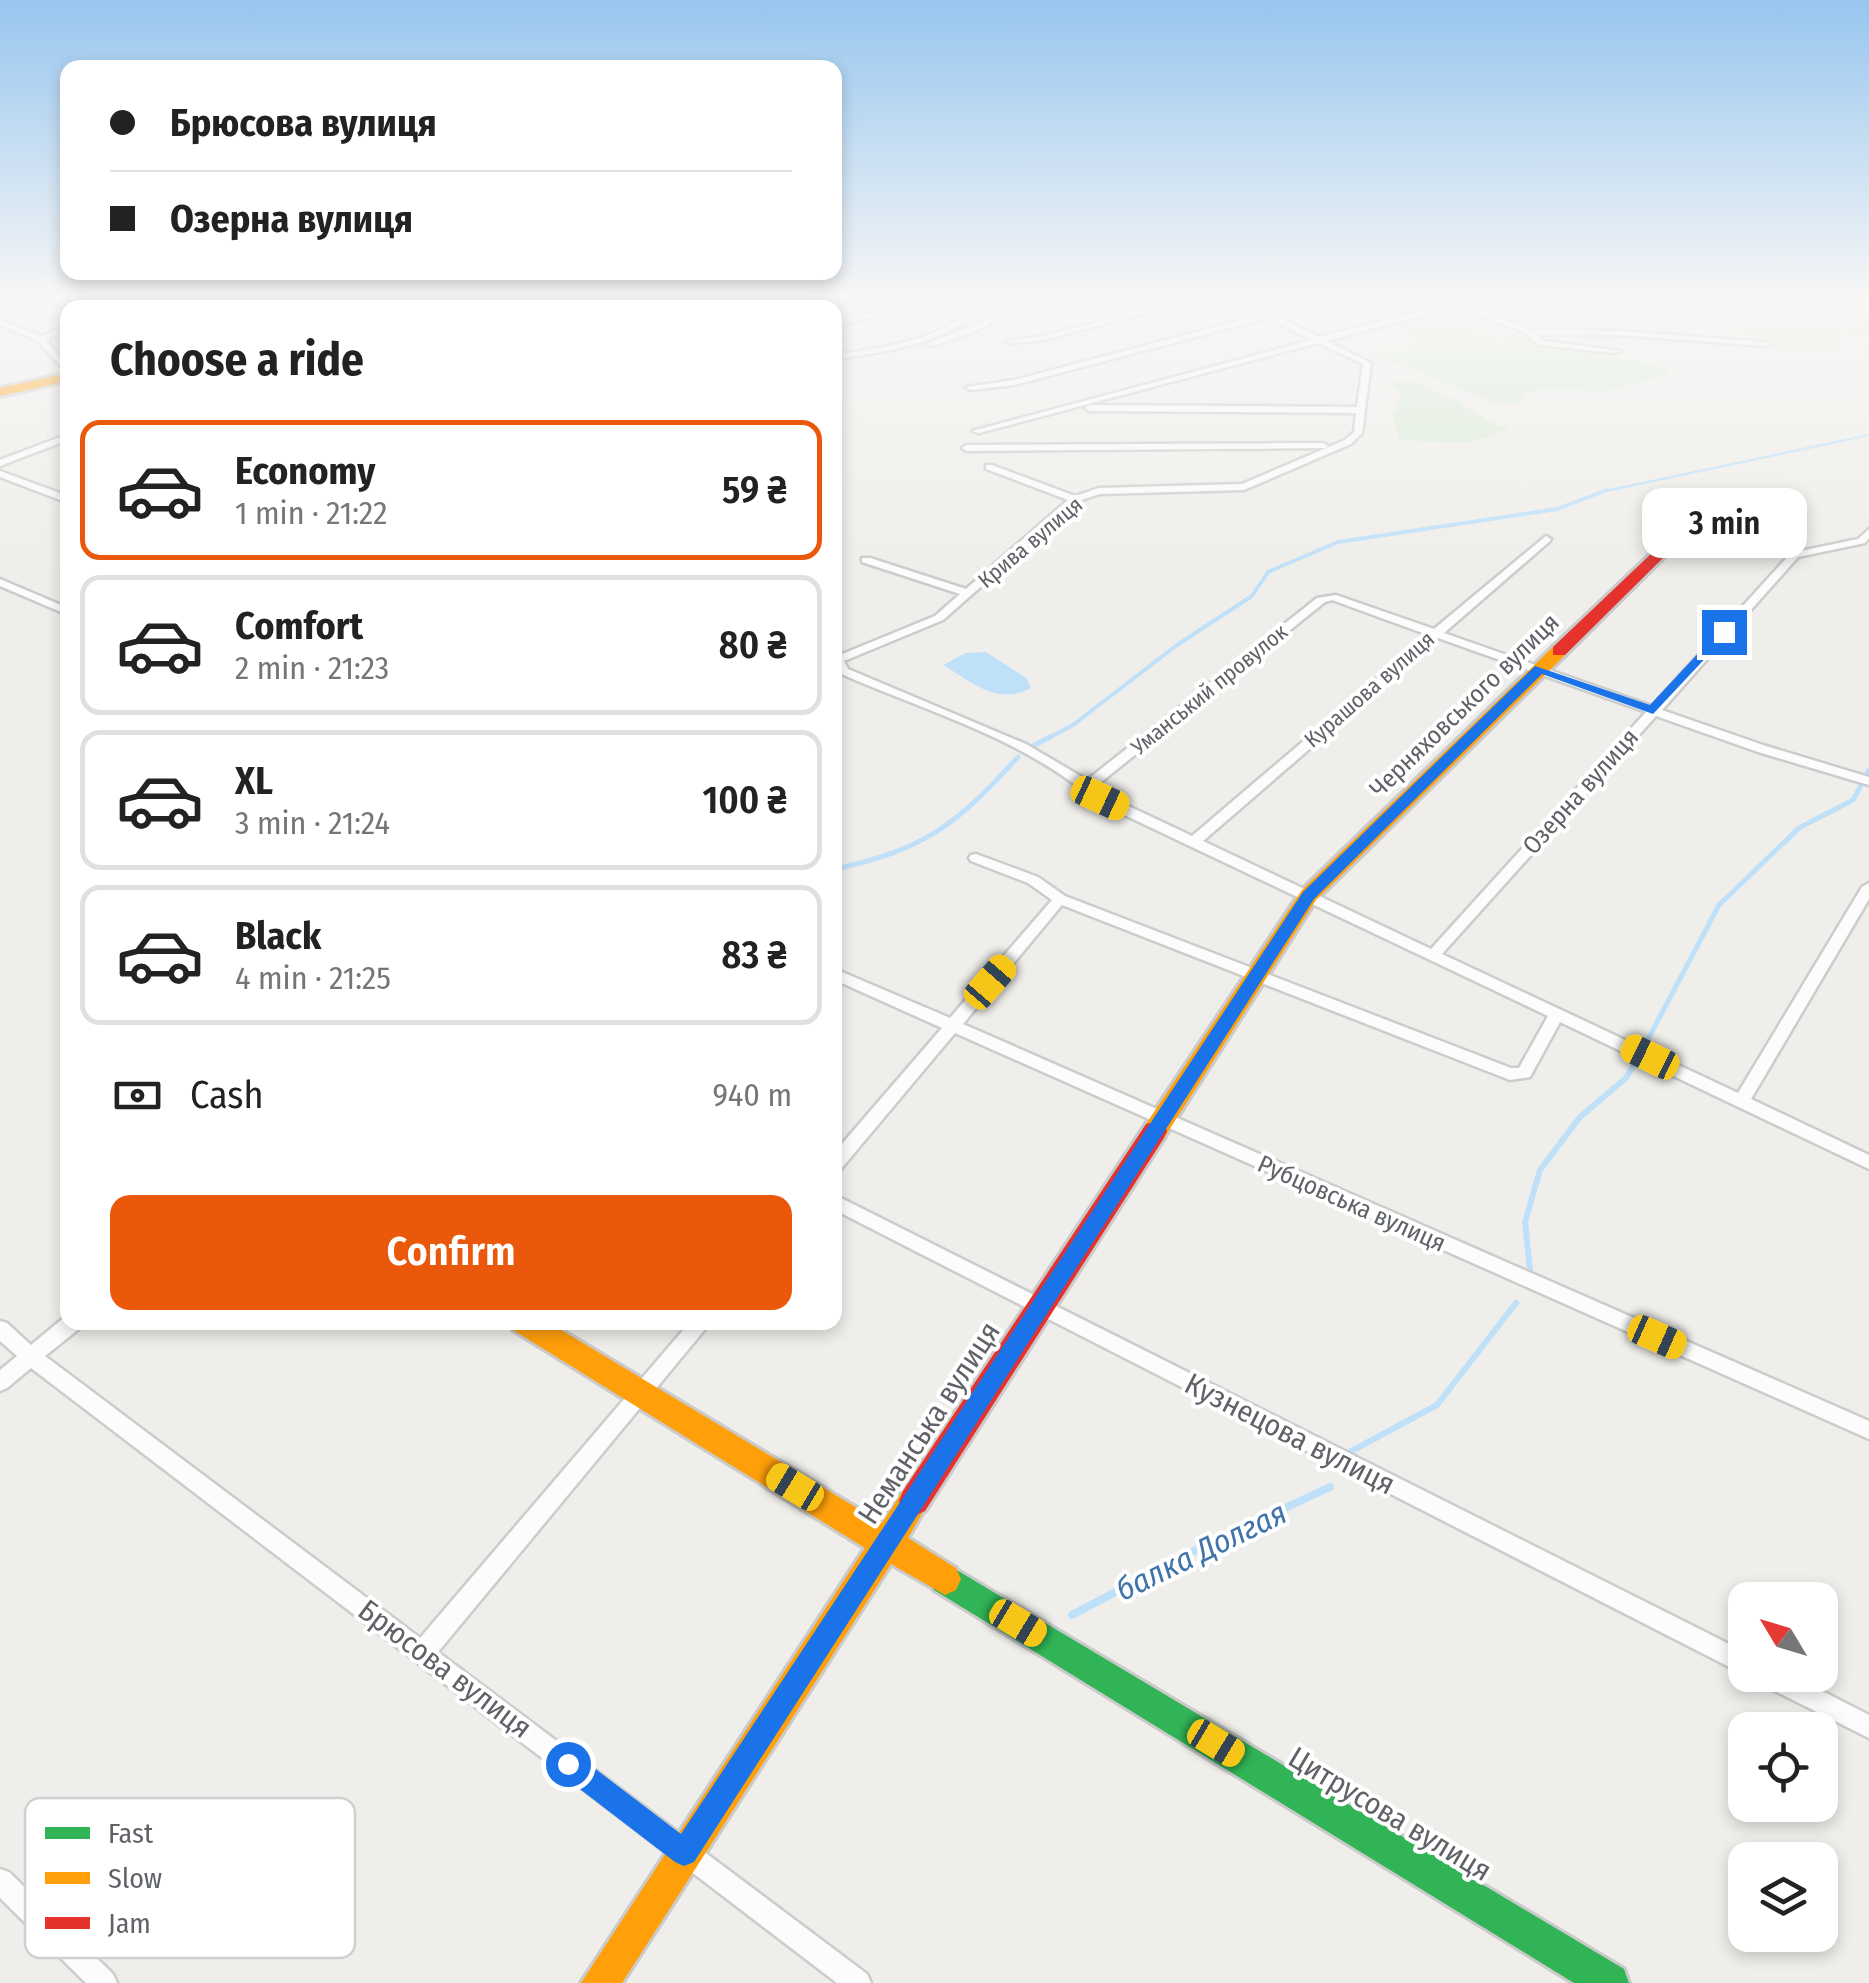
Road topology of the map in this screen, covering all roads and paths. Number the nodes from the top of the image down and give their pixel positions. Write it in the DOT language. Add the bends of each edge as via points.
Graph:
graph roads {
  1 [pos="1137,390"];
  2 [pos="1364,390"];
  3 [pos="1070,408"];
  4 [pos="1362,410"];
  5 [pos="976,431"];
  6 [pos="60,440"];
  7 [pos="1331,446"];
  8 [pos="968,448"];
  9 [pos="0,463"];
  10 [pos="988,468"];
  11 [pos="0,474"];
  12 [pos="60,497"];
  13 [pos="1076,499"];
  14 [pos="1869,532"];
  15 [pos="1546,539"];
  16 [pos="1659,554"];
  17 [pos="866,560"];
  18 [pos="0,582"];
  19 [pos="968,594"];
  20 [pos="60,608"];
  21 [pos="1436,632"];
  22 [pos="842,658"];
  23 [pos="842,669"];
  24 [pos="1540,669"];
  25 [pos="1653,710"];
  26 [pos="1869,782"];
  27 [pos="1088,785"];
  28 [pos="1194,842"];
  29 [pos="976,858"];
  30 [pos="1869,887"];
  31 [pos="1309,895"];
  32 [pos="1060,899"];
  33 [pos="1434,954"];
  34 [pos="1256,976"];
  35 [pos="842,977"];
  36 [pos="1558,1013"];
  37 [pos="952,1026"];
  38 [pos="1742,1101"];
  39 [pos="1162,1120"];
  40 [pos="842,1156"];
  41 [pos="1869,1162"];
  42 [pos="842,1206"];
  43 [pos="1040,1307"];
  44 [pos="0,1329"];
  45 [pos="63,1330"];
  46 [pos="537,1330"];
  47 [pos="695,1330"];
  48 [pos="31,1357"];
  49 [pos="0,1382"];
  50 [pos="642,1394"];
  51 [pos="1869,1430"];
  52 [pos="887,1543"];
  53 [pos="423,1652"];
  54 [pos="1728,1655"];
  55 [pos="1800,1692"];
  56 [pos="1869,1727"];
  57 [pos="684,1853"];
  58 [pos="0,1880"];
  59 [pos="25,1905"];
  60 [pos="79,1958"];
  61 [pos="104,1983"];
  62 [pos="600,1983"];
  63 [pos="858,1983"];
  64 [pos="1610,1983"];
  1 -- 3 [label="street"];
  2 -- 4 [label="street"];
  3 -- 4 [label="street"];
  3 -- 5 [label="street"];
  4 -- 7 [label="street" via="1358,433"];
  6 -- 9 [label="street"];
  7 -- 8 [label="street"];
  7 -- 13 [label="street, Крива вулиця" via="1244,487 1099,490"];
  10 -- 13 [label="street"];
  11 -- 12 [label="street"];
  13 -- 19 [label="street, Крива вулиця"];
  14 -- 25 [label="street, Озерна вулиця" via="1862,541 1795,556"];
  15 -- 21 [label="street, Курашова вулиця"];
  16 -- 24 [label="street, Черняховського вулиця"];
  17 -- 19 [label="street"];
  18 -- 20 [label="street"];
  19 -- 22 [label="street, Крива вулиця" via="926,625"];
  21 -- 24 [label="street"];
  21 -- 27 [label="street, Уманський провулок" via="1332,596 1321,600"];
  21 -- 28 [label="street, Курашова вулиця"];
  23 -- 27 [label="street"];
  24 -- 25 [label="street"];
  24 -- 31 [label="street, Черняховського вулиця"];
  25 -- 26 [label="street"];
  25 -- 33 [label="street, Озерна вулиця"];
  27 -- 28 [label="street" via="1100,798"];
  28 -- 31 [label="street"];
  29 -- 32 [label="street" via="1033,880"];
  30 -- 38 [label="street"];
  31 -- 33 [label="street"];
  31 -- 34 [label="street, Неманська вулиця"];
  32 -- 34 [label="street"];
  32 -- 37 [label="street"];
  33 -- 36 [label="street"];
  34 -- 36 [label="street" via="1518,1075"];
  34 -- 39 [label="street, Неманська вулиця"];
  35 -- 37 [label="street, Рубцовська вулиця"];
  36 -- 38 [label="street"];
  37 -- 39 [label="street, Рубцовська вулиця"];
  37 -- 40 [label="street"];
  38 -- 41 [label="street"];
  39 -- 43 [label="street, Неманська вулиця"];
  39 -- 51 [label="street, Рубцовська вулиця"];
  42 -- 43 [label="street, Кузнецова вулиця"];
  43 -- 52 [label="street, Неманська вулиця"];
  43 -- 54 [label="street, Кузнецова вулиця"];
  44 -- 48 [label="street, Брюсова вулиця"];
  45 -- 48 [label="street"];
  46 -- 50 [label="street, Цитрусова вулиця"];
  47 -- 50 [label="street"];
  48 -- 49 [label="street"];
  48 -- 53 [label="street, Брюсова вулиця"];
  50 -- 52 [label="street, Цитрусова вулиця"];
  50 -- 53 [label="street"];
  52 -- 57 [label="street, Неманська вулиця"];
  52 -- 64 [label="street, Цитрусова вулиця"];
  53 -- 57 [label="street, Брюсова вулиця"];
  55 -- 56 [label="street"];
  57 -- 62 [label="street, Неманська вулиця"];
  57 -- 63 [label="street, Брюсова вулиця"];
  58 -- 59 [label="street"];
  60 -- 61 [label="street"];
}
